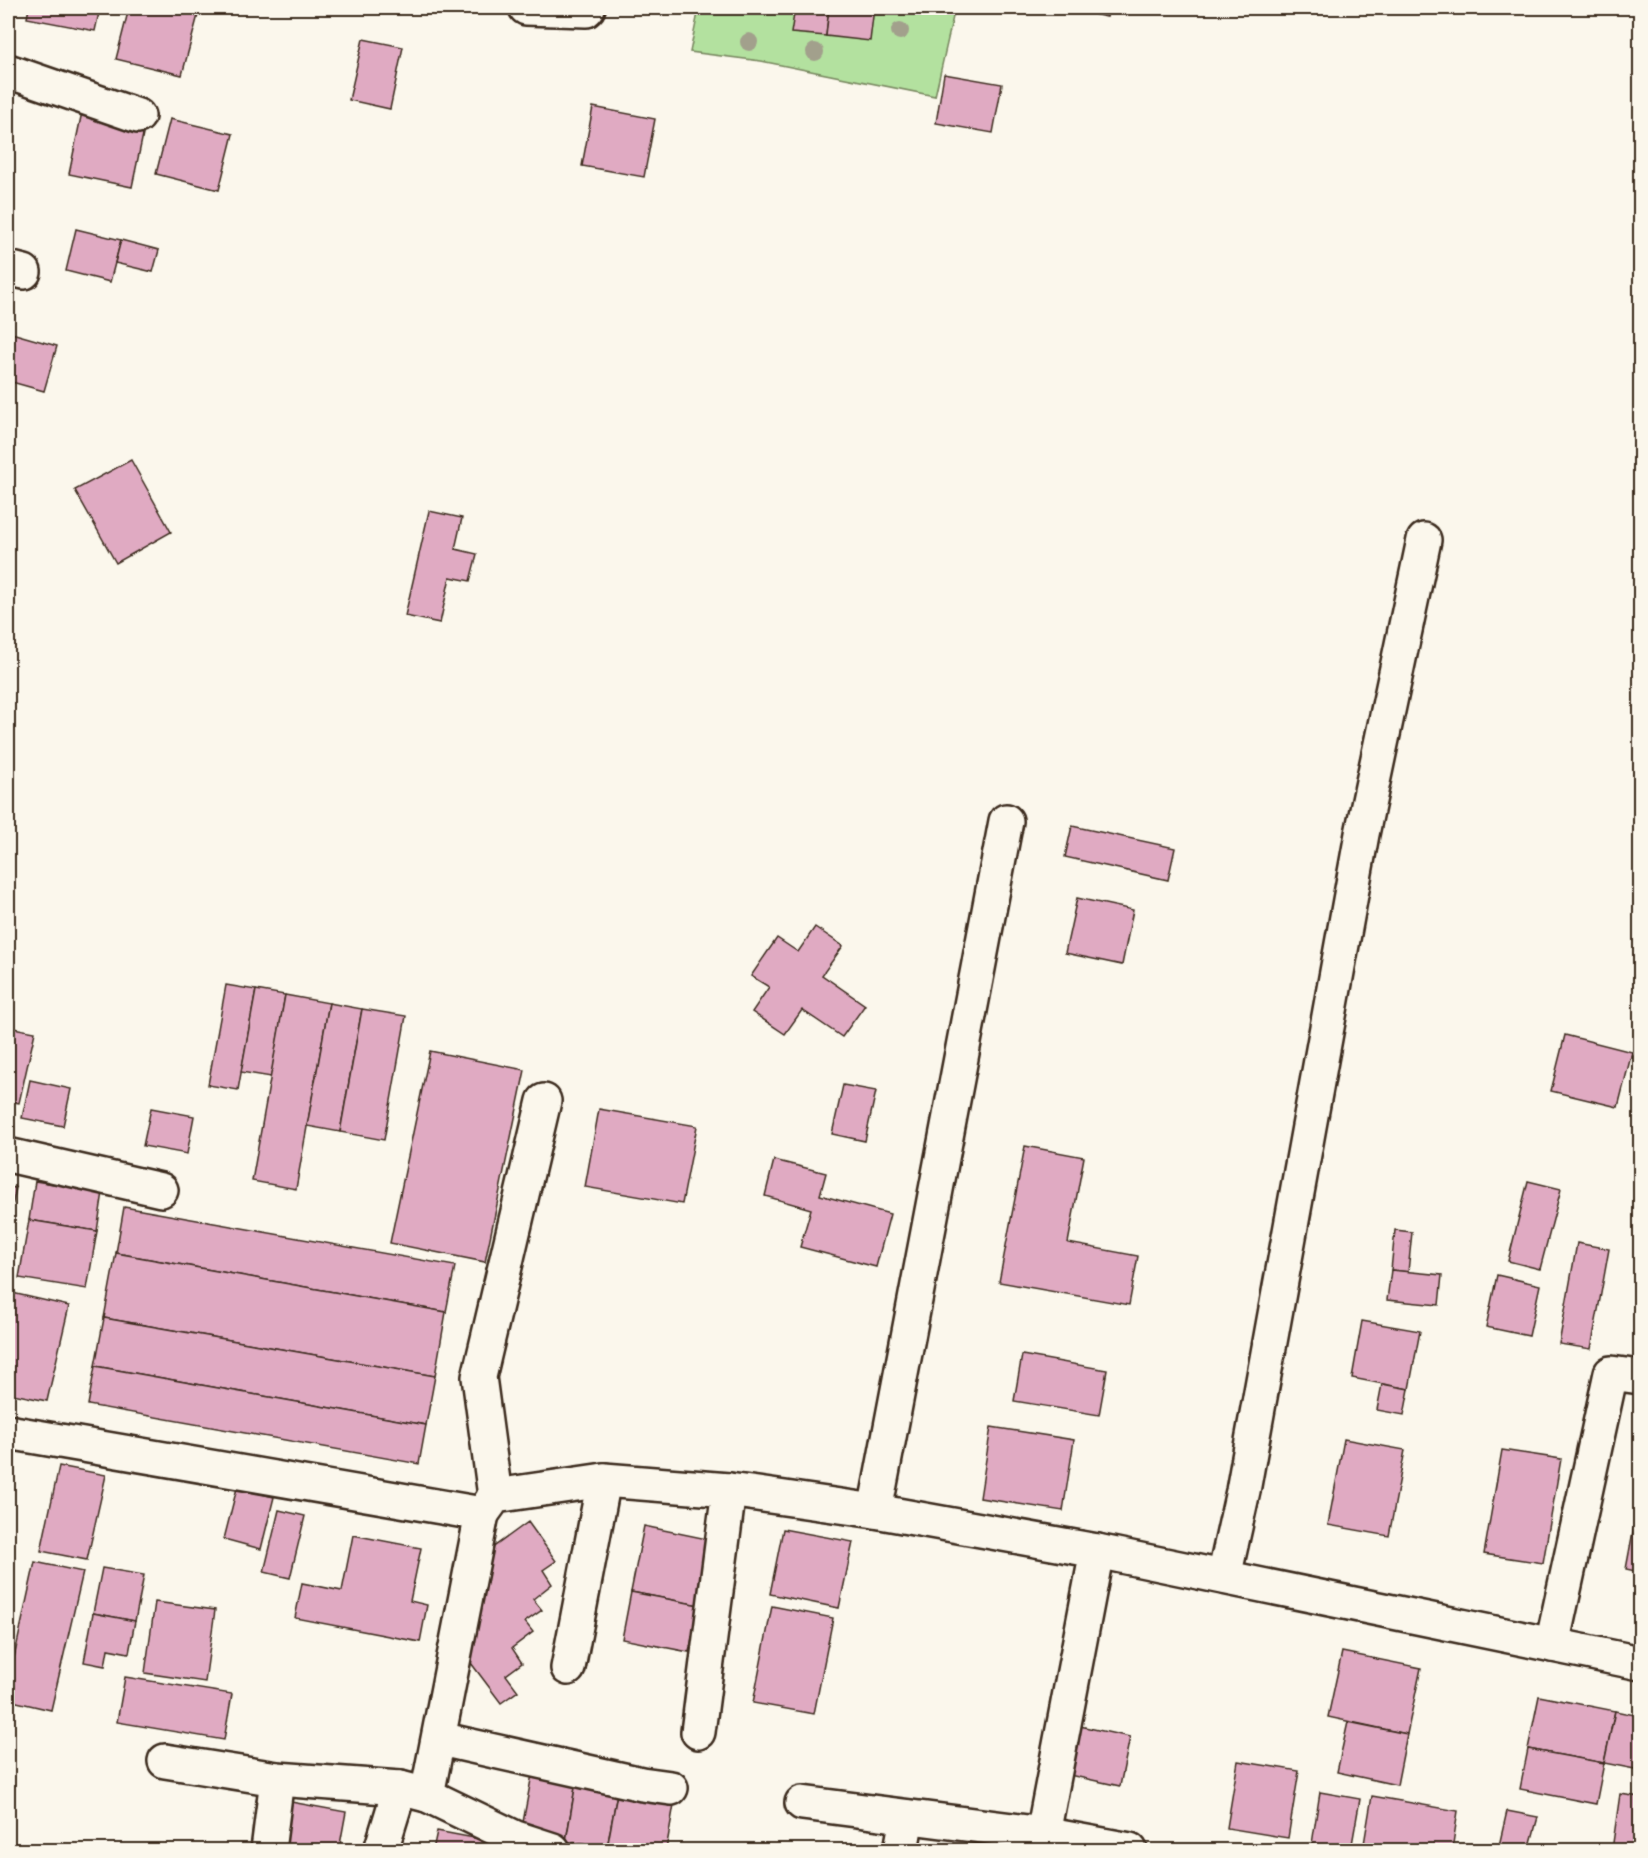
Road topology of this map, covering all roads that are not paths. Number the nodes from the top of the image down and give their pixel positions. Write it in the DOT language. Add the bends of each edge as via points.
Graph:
graph roads {
  1 [pos="526,8"];
  2 [pos="588,8"];
  3 [pos="8,70"];
  4 [pos="138,116"];
  5 [pos="1424,540"];
  6 [pos="1006,821"];
  7 [pos="544,1101"];
  8 [pos="8,1155"];
  9 [pos="161,1190"];
  10 [pos="1641,1377"];
  11 [pos="8,1432"];
  12 [pos="604,1480"];
  13 [pos="729,1490"];
  14 [pos="489,1505"];
  15 [pos="875,1510"];
  16 [pos="1097,1551"];
  17 [pos="1224,1577"];
  18 [pos="1552,1645"];
  19 [pos="1641,1663"];
  20 [pos="568,1668"];
  21 [pos="698,1732"];
  22 [pos="440,1739"];
  23 [pos="165,1761"];
  24 [pos="277,1779"];
  25 [pos="672,1788"];
  26 [pos="413,1792"];
  27 [pos="802,1803"];
  28 [pos="907,1817"];
  29 [pos="1043,1834"];
  30 [pos="1124,1850"];
  31 [pos="268,1851"];
  32 [pos="381,1851"];
  33 [pos="553,1851"];
  34 [pos="901,1851"];
  1 -- 2 [label="street"];
  3 -- 4 [label="street"];
  5 -- 17 [label="street" via="1362,834"];
  6 -- 15 [label="street"];
  7 -- 14 [label="street" via="479,1377"];
  8 -- 9 [label="street"];
  10 -- 18 [label="street" via="1611,1373"];
  11 -- 14 [label="street"];
  12 -- 13 [label="street"];
  12 -- 14 [label="street"];
  12 -- 20 [label="street"];
  13 -- 15 [label="street"];
  13 -- 21 [label="street"];
  14 -- 22 [label="street"];
  15 -- 16 [label="street"];
  16 -- 17 [label="street"];
  16 -- 29 [label="street"];
  17 -- 18 [label="street"];
  18 -- 19 [label="street"];
  22 -- 25 [label="street"];
  22 -- 26 [label="street"];
  23 -- 24 [label="street"];
  24 -- 26 [label="street"];
  24 -- 31 [label="street"];
  26 -- 32 [label="street"];
  26 -- 33 [label="street"];
  27 -- 28 [label="street"];
  28 -- 29 [label="street"];
  28 -- 34 [label="street"];
  29 -- 30 [label="street"];
}
